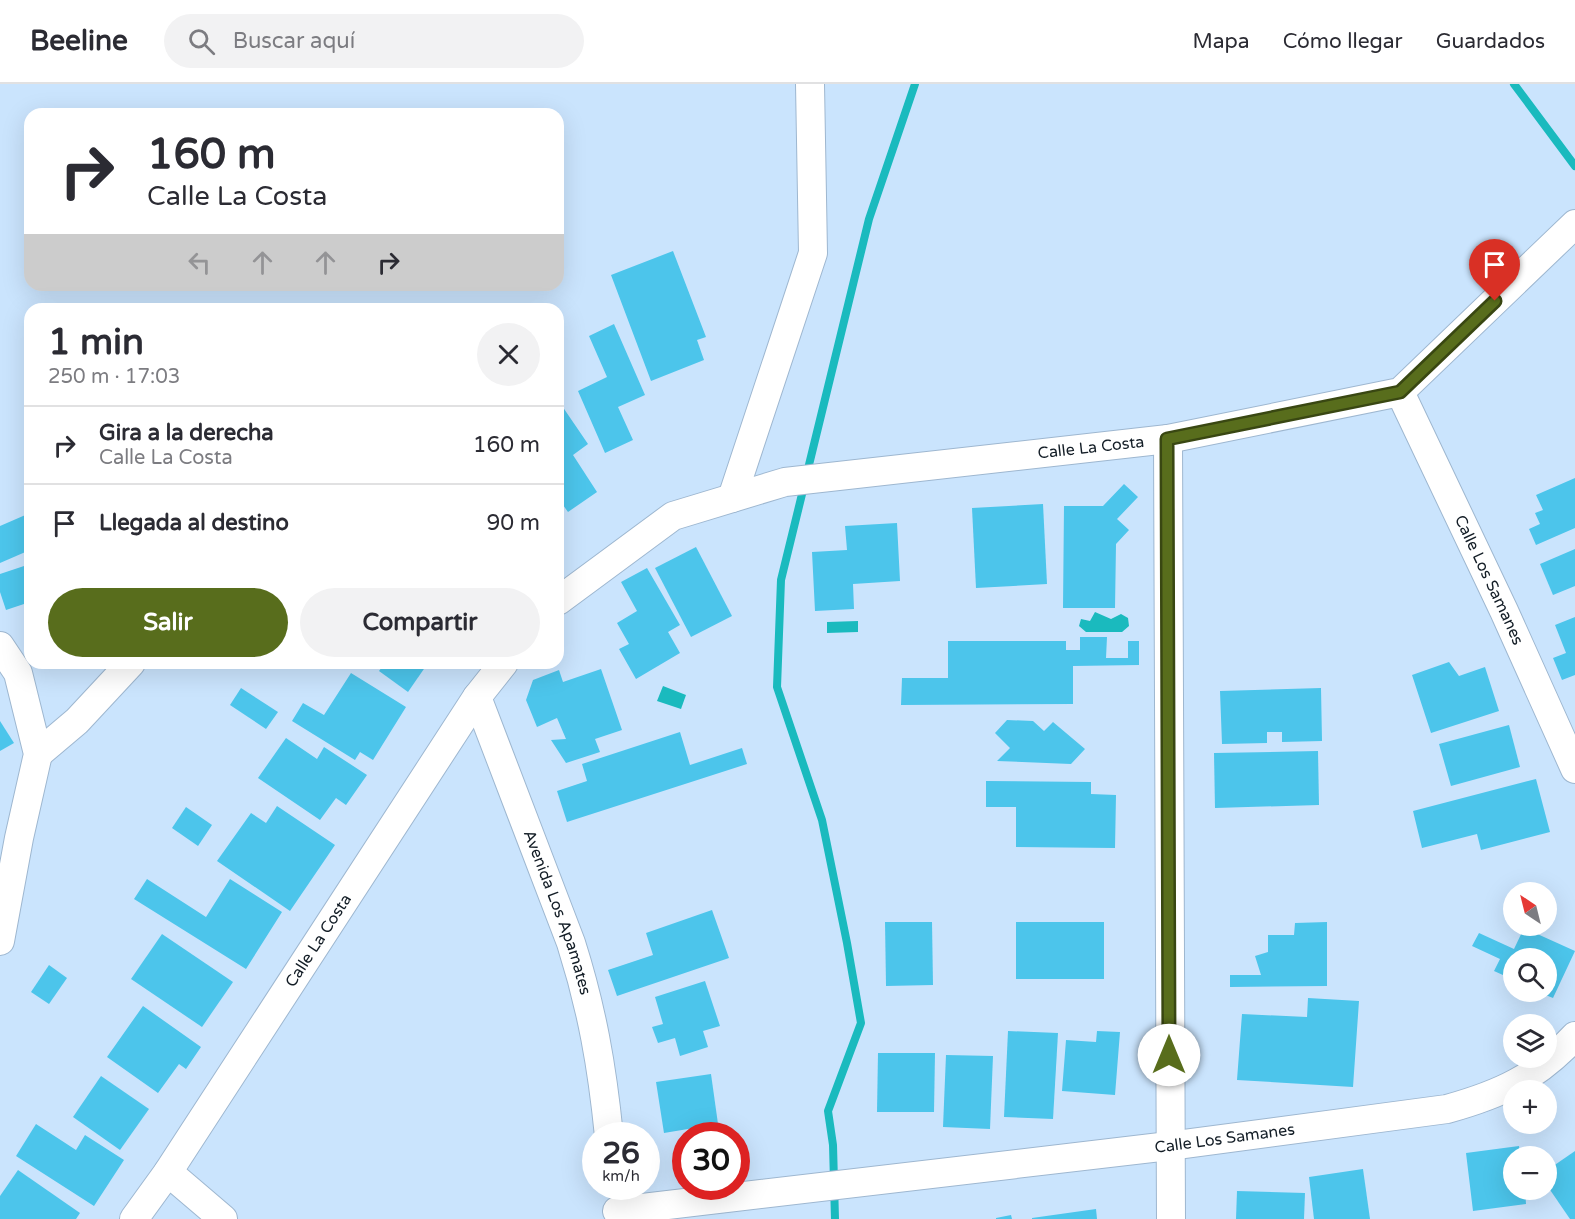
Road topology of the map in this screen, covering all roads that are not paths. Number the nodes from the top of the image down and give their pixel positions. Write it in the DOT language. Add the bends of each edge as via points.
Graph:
graph roads {
  1 [pos="810,84"];
  2 [pos="1575,224"];
  3 [pos="1400,392"];
  4 [pos="1167,439"];
  5 [pos="732,498"];
  6 [pos="564,597"];
  7 [pos="0,646"];
  8 [pos="125,669"];
  9 [pos="499,669"];
  10 [pos="477,697"];
  11 [pos="38,754"];
  12 [pos="1575,770"];
  13 [pos="0,811"];
  14 [pos="19,838"];
  15 [pos="0,942"];
  16 [pos="1575,1036"];
  17 [pos="608,1122"];
  18 [pos="1169,1146"];
  19 [pos="168,1172"];
  20 [pos="617,1205"];
  21 [pos="134,1219"];
  22 [pos="223,1219"];
  23 [pos="1171,1219"];
  1 -- 5 [label="street" via="813,254"];
  2 -- 3 [label="street"];
  3 -- 4 [label="street, Calle La Costa"];
  3 -- 12 [label="street, Calle Los Samanes"];
  4 -- 5 [label="street, Calle La Costa" via="785,482"];
  4 -- 18 [label="street"];
  5 -- 6 [label="street" via="673,516"];
  7 -- 11 [label="street" via="18,673"];
  8 -- 11 [label="street"];
  9 -- 10 [label="street, Calle La Costa"];
  10 -- 17 [label="street, Avenida Los Apamates" via="571,943 592,1018"];
  10 -- 19 [label="street, Calle La Costa"];
  11 -- 14 [label="street"];
  13 -- 14 [label="street"];
  14 -- 15 [label="street"];
  16 -- 18 [label="street, Calle Los Samanes" via="1545,1065 1513,1086 1448,1109"];
  18 -- 20 [label="street, Calle Los Samanes" via="749,1195"];
  18 -- 23 [label="street"];
  19 -- 21 [label="street, Calle La Costa"];
  19 -- 22 [label="street"];
}
